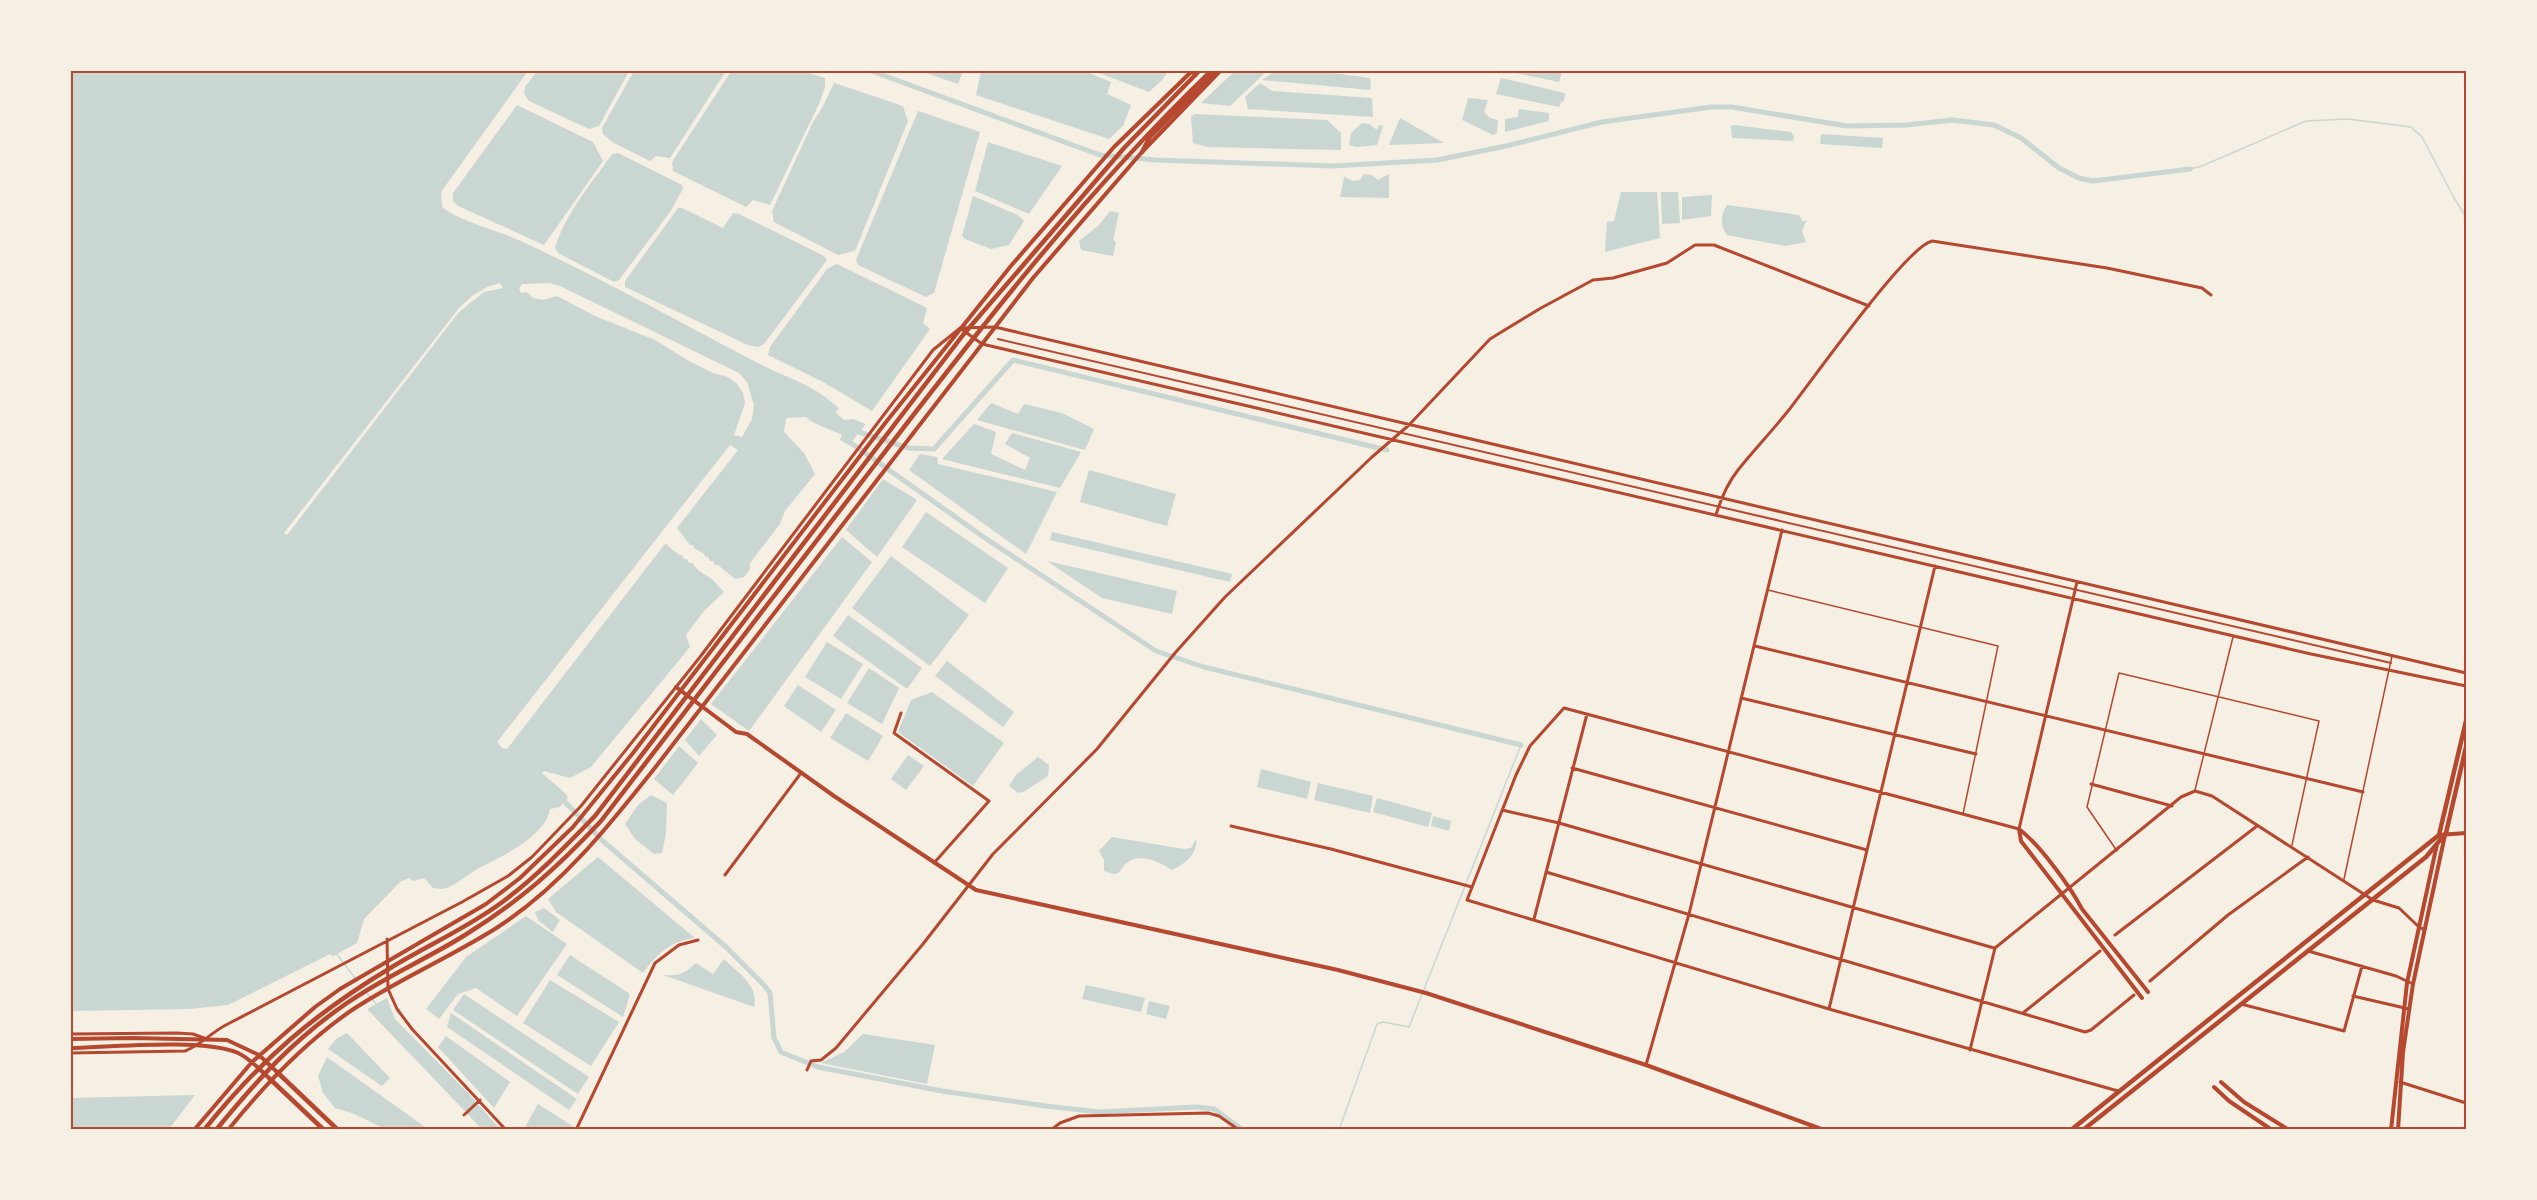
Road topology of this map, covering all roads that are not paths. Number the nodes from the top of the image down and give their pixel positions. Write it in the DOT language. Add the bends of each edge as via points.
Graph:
graph roads {
  1 [pos="1200,70"];
  2 [pos="1212,70"];
  3 [pos="1219,70"];
  4 [pos="1192,71"];
  5 [pos="1142,152"];
  6 [pos="2211,295"];
  7 [pos="1869,306"];
  8 [pos="995,327"];
  9 [pos="960,328"];
  10 [pos="998,339"];
  11 [pos="982,344"];
  12 [pos="1409,425"];
  13 [pos="1401,432"];
  14 [pos="1393,440"];
  15 [pos="1721,498"];
  16 [pos="1718,506"];
  17 [pos="1716,515"];
  18 [pos="1782,530"];
  19 [pos="1935,566"];
  20 [pos="2077,582"];
  21 [pos="2076,589"];
  22 [pos="1767,590"];
  23 [pos="2074,598"];
  24 [pos="1920,626"];
  25 [pos="2234,635"];
  26 [pos="1755,646"];
  27 [pos="2392,656"];
  28 [pos="2391,663"];
  29 [pos="2389,669"];
  30 [pos="2466,673"];
  31 [pos="1906,683"];
  32 [pos="2466,686"];
  33 [pos="676,687"];
  34 [pos="681,690"];
  35 [pos="2218,697"];
  36 [pos="1741,698"];
  37 [pos="1988,702"];
  38 [pos="703,705"];
  39 [pos="900,712"];
  40 [pos="1587,714"];
  41 [pos="2046,715"];
  42 [pos="2466,721"];
  43 [pos="2104,729"];
  44 [pos="1894,735"];
  45 [pos="2466,747"];
  46 [pos="1728,752"];
  47 [pos="2205,753"];
  48 [pos="1976,754"];
  49 [pos="1572,768"];
  50 [pos="801,772"];
  51 [pos="2306,777"];
  52 [pos="2091,784"];
  53 [pos="2195,791"];
  54 [pos="2363,792"];
  55 [pos="1881,793"];
  56 [pos="2172,806"];
  57 [pos="1713,809"];
  58 [pos="1502,810"];
  59 [pos="1963,814"];
  60 [pos="1559,823"];
  61 [pos="1231,826"];
  62 [pos="2257,826"];
  63 [pos="2019,829"];
  64 [pos="2466,832"];
  65 [pos="2446,833"];
  66 [pos="2439,835"];
  67 [pos="2437,843"];
  68 [pos="2291,847"];
  69 [pos="1867,850"];
  70 [pos="2117,851"];
  71 [pos="2308,857"];
  72 [pos="934,863"];
  73 [pos="1702,863"];
  74 [pos="1546,872"];
  75 [pos="725,875"];
  76 [pos="2344,880"];
  77 [pos="970,885"];
  78 [pos="1472,887"];
  79 [pos="2069,889"];
  80 [pos="2062,894"];
  81 [pos="2367,894"];
  82 [pos="2373,900"];
  83 [pos="1854,908"];
  84 [pos="1689,914"];
  85 [pos="1534,919"];
  86 [pos="2421,928"];
  87 [pos="2115,935"];
  88 [pos="387,939"];
  89 [pos="698,940"];
  90 [pos="1995,948"];
  91 [pos="2100,951"];
  92 [pos="2308,951"];
  93 [pos="1842,960"];
  94 [pos="386,962"];
  95 [pos="1675,962"];
  96 [pos="2361,966"];
  97 [pos="2150,981"];
  98 [pos="2407,982"];
  99 [pos="2413,984"];
  100 [pos="388,989"];
  101 [pos="2148,992"];
  102 [pos="2134,995"];
  103 [pos="2353,996"];
  104 [pos="2142,998"];
  105 [pos="1981,1001"];
  106 [pos="2241,1004"];
  107 [pos="2403,1008"];
  108 [pos="1829,1009"];
  109 [pos="2409,1009"];
  110 [pos="2023,1013"];
  111 [pos="70,1034"];
  112 [pos="204,1038"];
  113 [pos="70,1039"];
  114 [pos="197,1047"];
  115 [pos="70,1050"];
  116 [pos="1970,1050"];
  117 [pos="259,1055"];
  118 [pos="252,1062"];
  119 [pos="1646,1065"];
  120 [pos="807,1071"];
  121 [pos="277,1072"];
  122 [pos="270,1080"];
  123 [pos="2395,1081"];
  124 [pos="2221,1082"];
  125 [pos="2401,1083"];
  126 [pos="2214,1087"];
  127 [pos="2120,1091"];
  128 [pos="480,1100"];
  129 [pos="2466,1103"];
  130 [pos="464,1115"];
  131 [pos="194,1130"];
  132 [pos="204,1130"];
  133 [pos="216,1130"];
  134 [pos="228,1130"];
  135 [pos="324,1130"];
  136 [pos="338,1130"];
  137 [pos="506,1130"];
  138 [pos="576,1130"];
  139 [pos="1050,1130"];
  140 [pos="1239,1130"];
  141 [pos="1824,1130"];
  142 [pos="2071,1130"];
  143 [pos="2083,1130"];
  144 [pos="2272,1130"];
  145 [pos="2289,1130"];
  146 [pos="2391,1130"];
  147 [pos="2397,1130"];
  1 -- 132 [label="main road" via="1107,167 963,335 580,831 544,868 499,904 315,1017 251,1075"];
  2 -- 133 [label="main road" via="1133,149 1034,262 586,837 551,873 510,906 348,1002 276,1059"];
  3 -- 5 [label="main road" via="1150,137"];
  4 -- 9 [label="street" via="1114,147"];
  5 -- 8 [label="street"];
  6 -- 7 [label="street" via="2202,288 2107,268 1932,241 1916,250"];
  7 -- 12 [label="street" via="1714,244 1695,245 1667,263 1593,280 1515,323 1490,339"];
  7 -- 15 [label="street" via="1737,471"];
  8 -- 9 [label="street"];
  8 -- 11 [label="street"];
  8 -- 12 [label="street"];
  9 -- 11 [label="street"];
  9 -- 33 [label="street" via="933,350"];
  9 -- 34 [label="street"];
  10 -- 13 [label="street"];
  11 -- 14 [label="street"];
  11 -- 38 [label="street"];
  12 -- 13 [label="street"];
  12 -- 15 [label="street"];
  13 -- 14 [label="street"];
  13 -- 16 [label="street"];
  14 -- 17 [label="street"];
  14 -- 77 [label="street" via="1226,597 1097,749 993,854"];
  15 -- 16 [label="street"];
  15 -- 20 [label="street"];
  16 -- 17 [label="street"];
  16 -- 21 [label="street"];
  17 -- 18 [label="street"];
  18 -- 19 [label="street"];
  18 -- 22 [label="street"];
  19 -- 23 [label="street"];
  19 -- 24 [label="street"];
  20 -- 21 [label="street"];
  20 -- 27 [label="street"];
  21 -- 23 [label="street"];
  21 -- 28 [label="street"];
  22 -- 24 [label="lane"];
  22 -- 26 [label="street"];
  23 -- 25 [label="street"];
  23 -- 41 [label="street"];
  24 -- 31 [label="street"];
  24 -- 37 [label="lane" via="1998,646"];
  25 -- 29 [label="street"];
  25 -- 35 [label="lane"];
  26 -- 31 [label="street"];
  26 -- 36 [label="street"];
  27 -- 28 [label="lane"];
  27 -- 30 [label="street"];
  28 -- 29 [label="lane"];
  29 -- 32 [label="street"];
  29 -- 54 [label="lane"];
  31 -- 37 [label="street"];
  31 -- 44 [label="street"];
  33 -- 34 [label="street"];
  33 -- 88 [label="street" via="581,806 532,857 508,876"];
  34 -- 38 [label="street"];
  34 -- 94 [label="street" via="587,811 520,878 486,904"];
  35 -- 43 [label="lane" via="2119,673"];
  35 -- 47 [label="lane"];
  35 -- 51 [label="lane" via="2319,721"];
  36 -- 44 [label="street"];
  36 -- 46 [label="street"];
  37 -- 41 [label="street"];
  37 -- 48 [label="lane"];
  38 -- 50 [label="street" via="736,732 747,734"];
  38 -- 100 [label="street" via="609,825 554,884 499,926"];
  39 -- 72 [label="street" via="894,733 989,801"];
  40 -- 46 [label="street"];
  40 -- 49 [label="street"];
  40 -- 58 [label="street" via="1564,708 1530,746"];
  41 -- 43 [label="street"];
  41 -- 63 [label="street"];
  42 -- 66 [label="main road"];
  43 -- 47 [label="street"];
  43 -- 52 [label="lane"];
  44 -- 48 [label="street"];
  44 -- 55 [label="street"];
  45 -- 65 [label="main road"];
  46 -- 55 [label="street"];
  46 -- 57 [label="street"];
  47 -- 51 [label="street"];
  47 -- 53 [label="lane"];
  48 -- 59 [label="lane"];
  49 -- 57 [label="street"];
  49 -- 60 [label="street"];
  50 -- 72 [label="street"];
  50 -- 75 [label="street"];
  51 -- 54 [label="street"];
  51 -- 68 [label="lane"];
  52 -- 56 [label="street"];
  52 -- 70 [label="lane" via="2086,807"];
  53 -- 56 [label="street"];
  53 -- 62 [label="street" via="2212,796"];
  54 -- 76 [label="lane"];
  55 -- 59 [label="street"];
  55 -- 69 [label="street"];
  56 -- 70 [label="street"];
  57 -- 69 [label="street"];
  57 -- 73 [label="street"];
  58 -- 60 [label="street"];
  58 -- 78 [label="street"];
  59 -- 63 [label="street"];
  60 -- 73 [label="street"];
  60 -- 74 [label="street"];
  61 -- 78 [label="street"];
  62 -- 68 [label="street"];
  62 -- 87 [label="street"];
  63 -- 79 [label="street" via="2029,836"];
  63 -- 80 [label="street" via="2021,841"];
  64 -- 65 [label="street"];
  65 -- 66 [label="street"];
  65 -- 67 [label="main road"];
  65 -- 86 [label="street"];
  66 -- 67 [label="street"];
  66 -- 81 [label="main road"];
  67 -- 82 [label="main road" via="2426,857"];
  67 -- 86 [label="street"];
  68 -- 71 [label="street"];
  69 -- 83 [label="street"];
  70 -- 79 [label="street"];
  71 -- 76 [label="street"];
  71 -- 97 [label="street" via="2228,915"];
  72 -- 77 [label="street"];
  73 -- 83 [label="street"];
  73 -- 84 [label="street"];
  74 -- 84 [label="street"];
  74 -- 85 [label="street"];
  76 -- 81 [label="street"];
  77 -- 119 [label="street" via="976,890 1426,993"];
  77 -- 120 [label="street" via="836,1048 821,1060 811,1062"];
  78 -- 85 [label="street" via="1467,900"];
  79 -- 80 [label="street"];
  79 -- 101 [label="street"];
  80 -- 90 [label="street"];
  80 -- 104 [label="street"];
  81 -- 82 [label="street"];
  81 -- 127 [label="main road"];
  82 -- 86 [label="street" via="2399,909"];
  82 -- 92 [label="main road"];
  83 -- 90 [label="street"];
  83 -- 93 [label="street"];
  84 -- 93 [label="street"];
  84 -- 95 [label="street"];
  85 -- 95 [label="street"];
  86 -- 98 [label="street"];
  86 -- 99 [label="street"];
  88 -- 94 [label="street"];
  88 -- 112 [label="street"];
  89 -- 138 [label="street" via="679,945 655,963"];
  90 -- 105 [label="street"];
  91 -- 110 [label="street"];
  92 -- 96 [label="street"];
  92 -- 106 [label="main road"];
  93 -- 105 [label="street"];
  93 -- 108 [label="street"];
  94 -- 100 [label="street"];
  94 -- 117 [label="street" via="340,989"];
  95 -- 108 [label="street"];
  95 -- 119 [label="street"];
  96 -- 98 [label="street"];
  96 -- 103 [label="street"];
  98 -- 99 [label="street"];
  98 -- 107 [label="street"];
  99 -- 109 [label="street"];
  100 -- 121 [label="street" via="352,1010"];
  100 -- 128 [label="street" via="412,1029"];
  102 -- 110 [label="street" via="2085,1032"];
  103 -- 106 [label="street" via="2344,1030"];
  103 -- 107 [label="street"];
  105 -- 110 [label="street"];
  105 -- 116 [label="street"];
  106 -- 143 [label="main road"];
  107 -- 109 [label="street"];
  107 -- 123 [label="street"];
  108 -- 116 [label="street"];
  109 -- 125 [label="street"];
  111 -- 112 [label="street" via="177,1033"];
  112 -- 113 [label="street"];
  112 -- 114 [label="street"];
  112 -- 117 [label="street" via="227,1040"];
  114 -- 115 [label="street"];
  114 -- 118 [label="street" via="226,1049"];
  116 -- 127 [label="street"];
  117 -- 118 [label="street"];
  117 -- 121 [label="street"];
  118 -- 122 [label="street"];
  118 -- 131 [label="street"];
  119 -- 141 [label="street"];
  121 -- 122 [label="street"];
  121 -- 136 [label="main road"];
  122 -- 134 [label="street"];
  122 -- 135 [label="main road"];
  123 -- 125 [label="street"];
  123 -- 146 [label="street"];
  124 -- 145 [label="street" via="2252,1108"];
  125 -- 129 [label="street"];
  125 -- 147 [label="street"];
  126 -- 144 [label="street"];
  127 -- 142 [label="main road"];
  128 -- 130 [label="street"];
  128 -- 137 [label="street"];
  139 -- 140 [label="street" via="1079,1116 1198,1113 1219,1116"];
}
